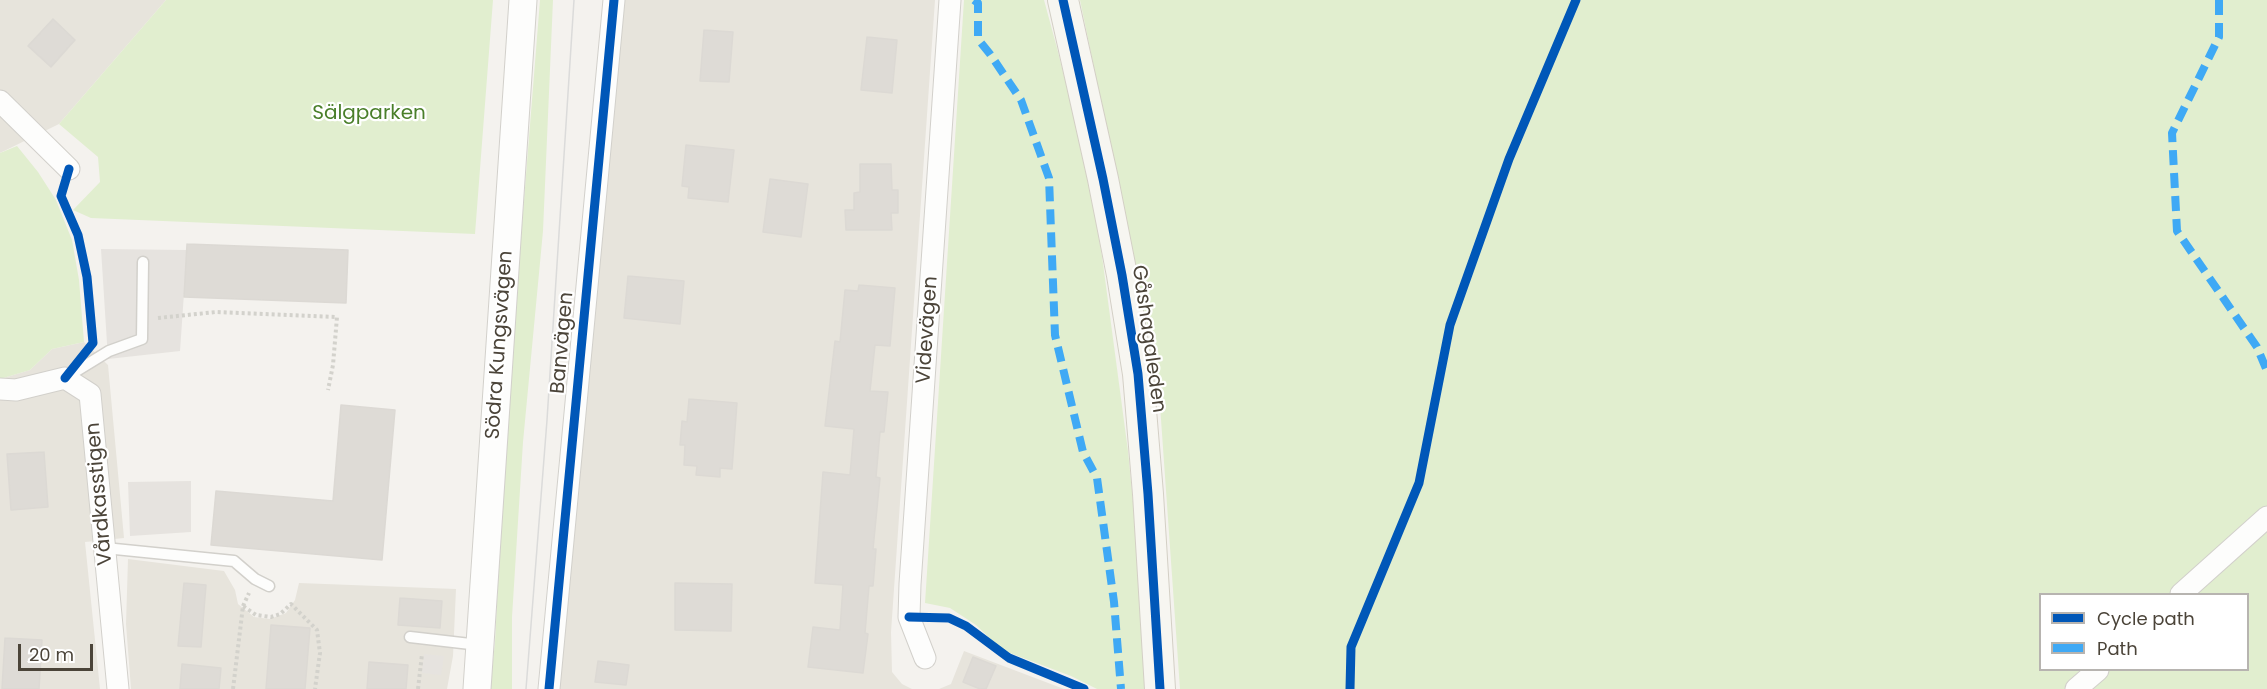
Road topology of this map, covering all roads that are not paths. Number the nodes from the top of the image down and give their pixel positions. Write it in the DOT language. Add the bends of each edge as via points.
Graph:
graph roads {
  1 [pos="524,0"];
  2 [pos="614,0"];
  3 [pos="950,0"];
  4 [pos="1063,0"];
  5 [pos="0,101"];
  6 [pos="69,169"];
  7 [pos="143,262"];
  8 [pos="65,378"];
  9 [pos="0,389"];
  10 [pos="2267,517"];
  11 [pos="105,548"];
  12 [pos="268,586"];
  13 [pos="2182,593"];
  14 [pos="410,637"];
  15 [pos="480,645"];
  16 [pos="925,658"];
  17 [pos="2096,671"];
  18 [pos="118,689"];
  19 [pos="477,689"];
  20 [pos="549,689"];
  21 [pos="1160,689"];
  22 [pos="2076,689"];
  1 -- 15 [label="street, Södra Kungsvägen"];
  2 -- 20 [label="street, Banvägen"];
  3 -- 16 [label="street, Videvägen" via="910,584 909,617"];
  4 -- 21 [label="main road, Gåshagaleden" via="1103,179 1138,374"];
  5 -- 6 [label="street"];
  7 -- 8 [label="lane" via="142,339 109,351"];
  8 -- 9 [label="street" via="16,390"];
  8 -- 11 [label="street, Vårdkasstigen" via="90,394"];
  10 -- 13 [label="street"];
  11 -- 12 [label="lane" via="234,561"];
  11 -- 18 [label="street, Vårdkasstigen"];
  14 -- 15 [label="lane"];
  15 -- 19 [label="street, Södra Kungsvägen"];
  17 -- 22 [label="street"];
}
